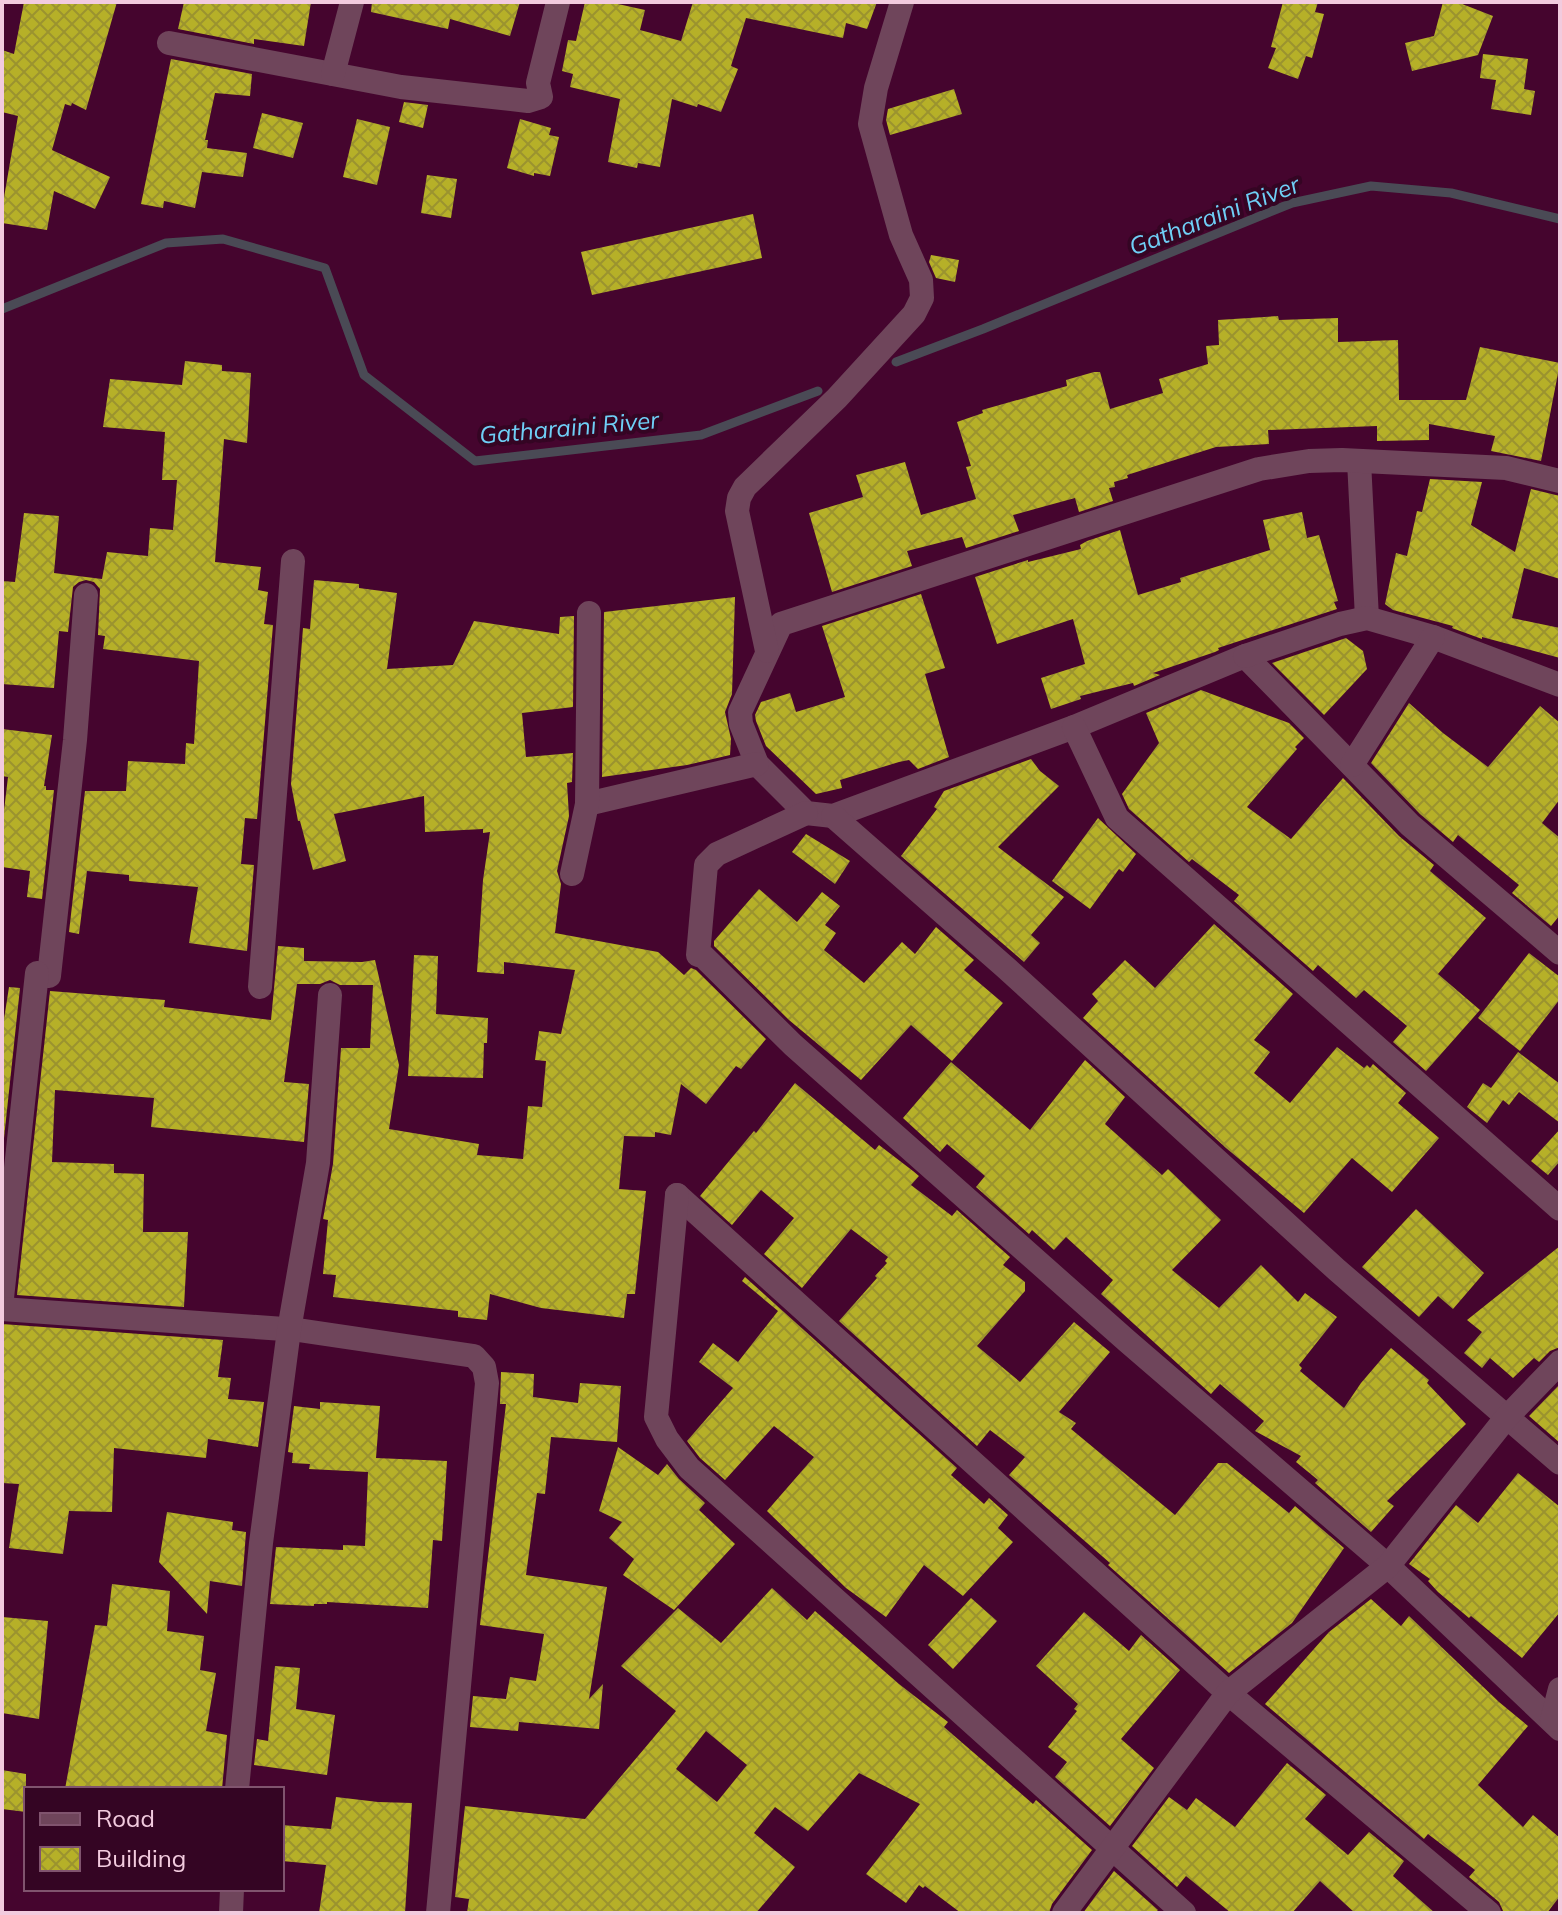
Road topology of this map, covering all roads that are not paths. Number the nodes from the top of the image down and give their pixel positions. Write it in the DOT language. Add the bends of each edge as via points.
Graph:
graph roads {
  1 [pos="352,2"];
  2 [pos="558,2"];
  3 [pos="902,2"];
  4 [pos="169,43"];
  5 [pos="333,74"];
  6 [pos="1359,461"];
  7 [pos="1560,481"];
  8 [pos="293,561"];
  9 [pos="86,595"];
  10 [pos="589,613"];
  11 [pos="1367,618"];
  12 [pos="1433,637"];
  13 [pos="767,651"];
  14 [pos="1245,656"];
  15 [pos="1560,685"];
  16 [pos="1074,727"];
  17 [pos="757,764"];
  18 [pos="1352,765"];
  19 [pos="587,804"];
  20 [pos="806,813"];
  21 [pos="833,816"];
  22 [pos="572,874"];
  23 [pos="1560,953"];
  24 [pos="260,987"];
  25 [pos="330,995"];
  26 [pos="1560,1209"];
  27 [pos="2,1298"];
  28 [pos="2,1309"];
  29 [pos="289,1330"];
  30 [pos="1560,1362"];
  31 [pos="1506,1418"];
  32 [pos="1560,1463"];
  33 [pos="1388,1566"];
  34 [pos="1560,1689"];
  35 [pos="1228,1693"];
  36 [pos="1556,1724"];
  37 [pos="237,1787"];
  38 [pos="1113,1847"];
  39 [pos="232,1891"];
  40 [pos="231,1913"];
  41 [pos="438,1913"];
  42 [pos="1064,1913"];
  43 [pos="1184,1913"];
  44 [pos="1489,1913"];
  1 -- 5 [label="street"];
  2 -- 5 [label="street" via="538,83 541,97 528,101 401,87"];
  3 -- 13 [label="street" via="870,124 901,235 921,280 922,298 914,314 847,388 739,498 737,511"];
  4 -- 5 [label="street"];
  6 -- 7 [label="street" via="1506,468"];
  6 -- 11 [label="street"];
  6 -- 13 [label="street" via="1259,469 781,624"];
  8 -- 24 [label="street"];
  9 -- 27 [label="street" via="75,740"];
  10 -- 19 [label="street"];
  11 -- 12 [label="street"];
  11 -- 14 [label="street"];
  12 -- 15 [label="street"];
  12 -- 18 [label="street"];
  13 -- 17 [label="street" via="740,712"];
  14 -- 16 [label="street"];
  14 -- 18 [label="street"];
  16 -- 21 [label="street"];
  16 -- 26 [label="street" via="1117,818"];
  17 -- 19 [label="street"];
  17 -- 20 [label="street"];
  18 -- 23 [label="street" via="1410,825"];
  19 -- 22 [label="street"];
  20 -- 21 [label="street"];
  20 -- 33 [label="street" via="717,854 706,865 698,955 793,1045"];
  21 -- 31 [label="street"];
  25 -- 29 [label="street" via="318,1163"];
  28 -- 29 [label="street"];
  29 -- 37 [label="street" via="259,1559"];
  29 -- 41 [label="street" via="474,1356 484,1367 487,1383"];
  30 -- 31 [label="street"];
  31 -- 32 [label="street"];
  31 -- 33 [label="street"];
  33 -- 35 [label="street"];
  33 -- 36 [label="street"];
  34 -- 36 [label="street"];
  35 -- 38 [label="street"];
  35 -- 38 [label="street" via="677,1195 656,1406 667,1439 689,1468"];
  35 -- 44 [label="street"];
  38 -- 42 [label="street"];
  38 -- 43 [label="street"];
  39 -- 40 [label="street"];
}
